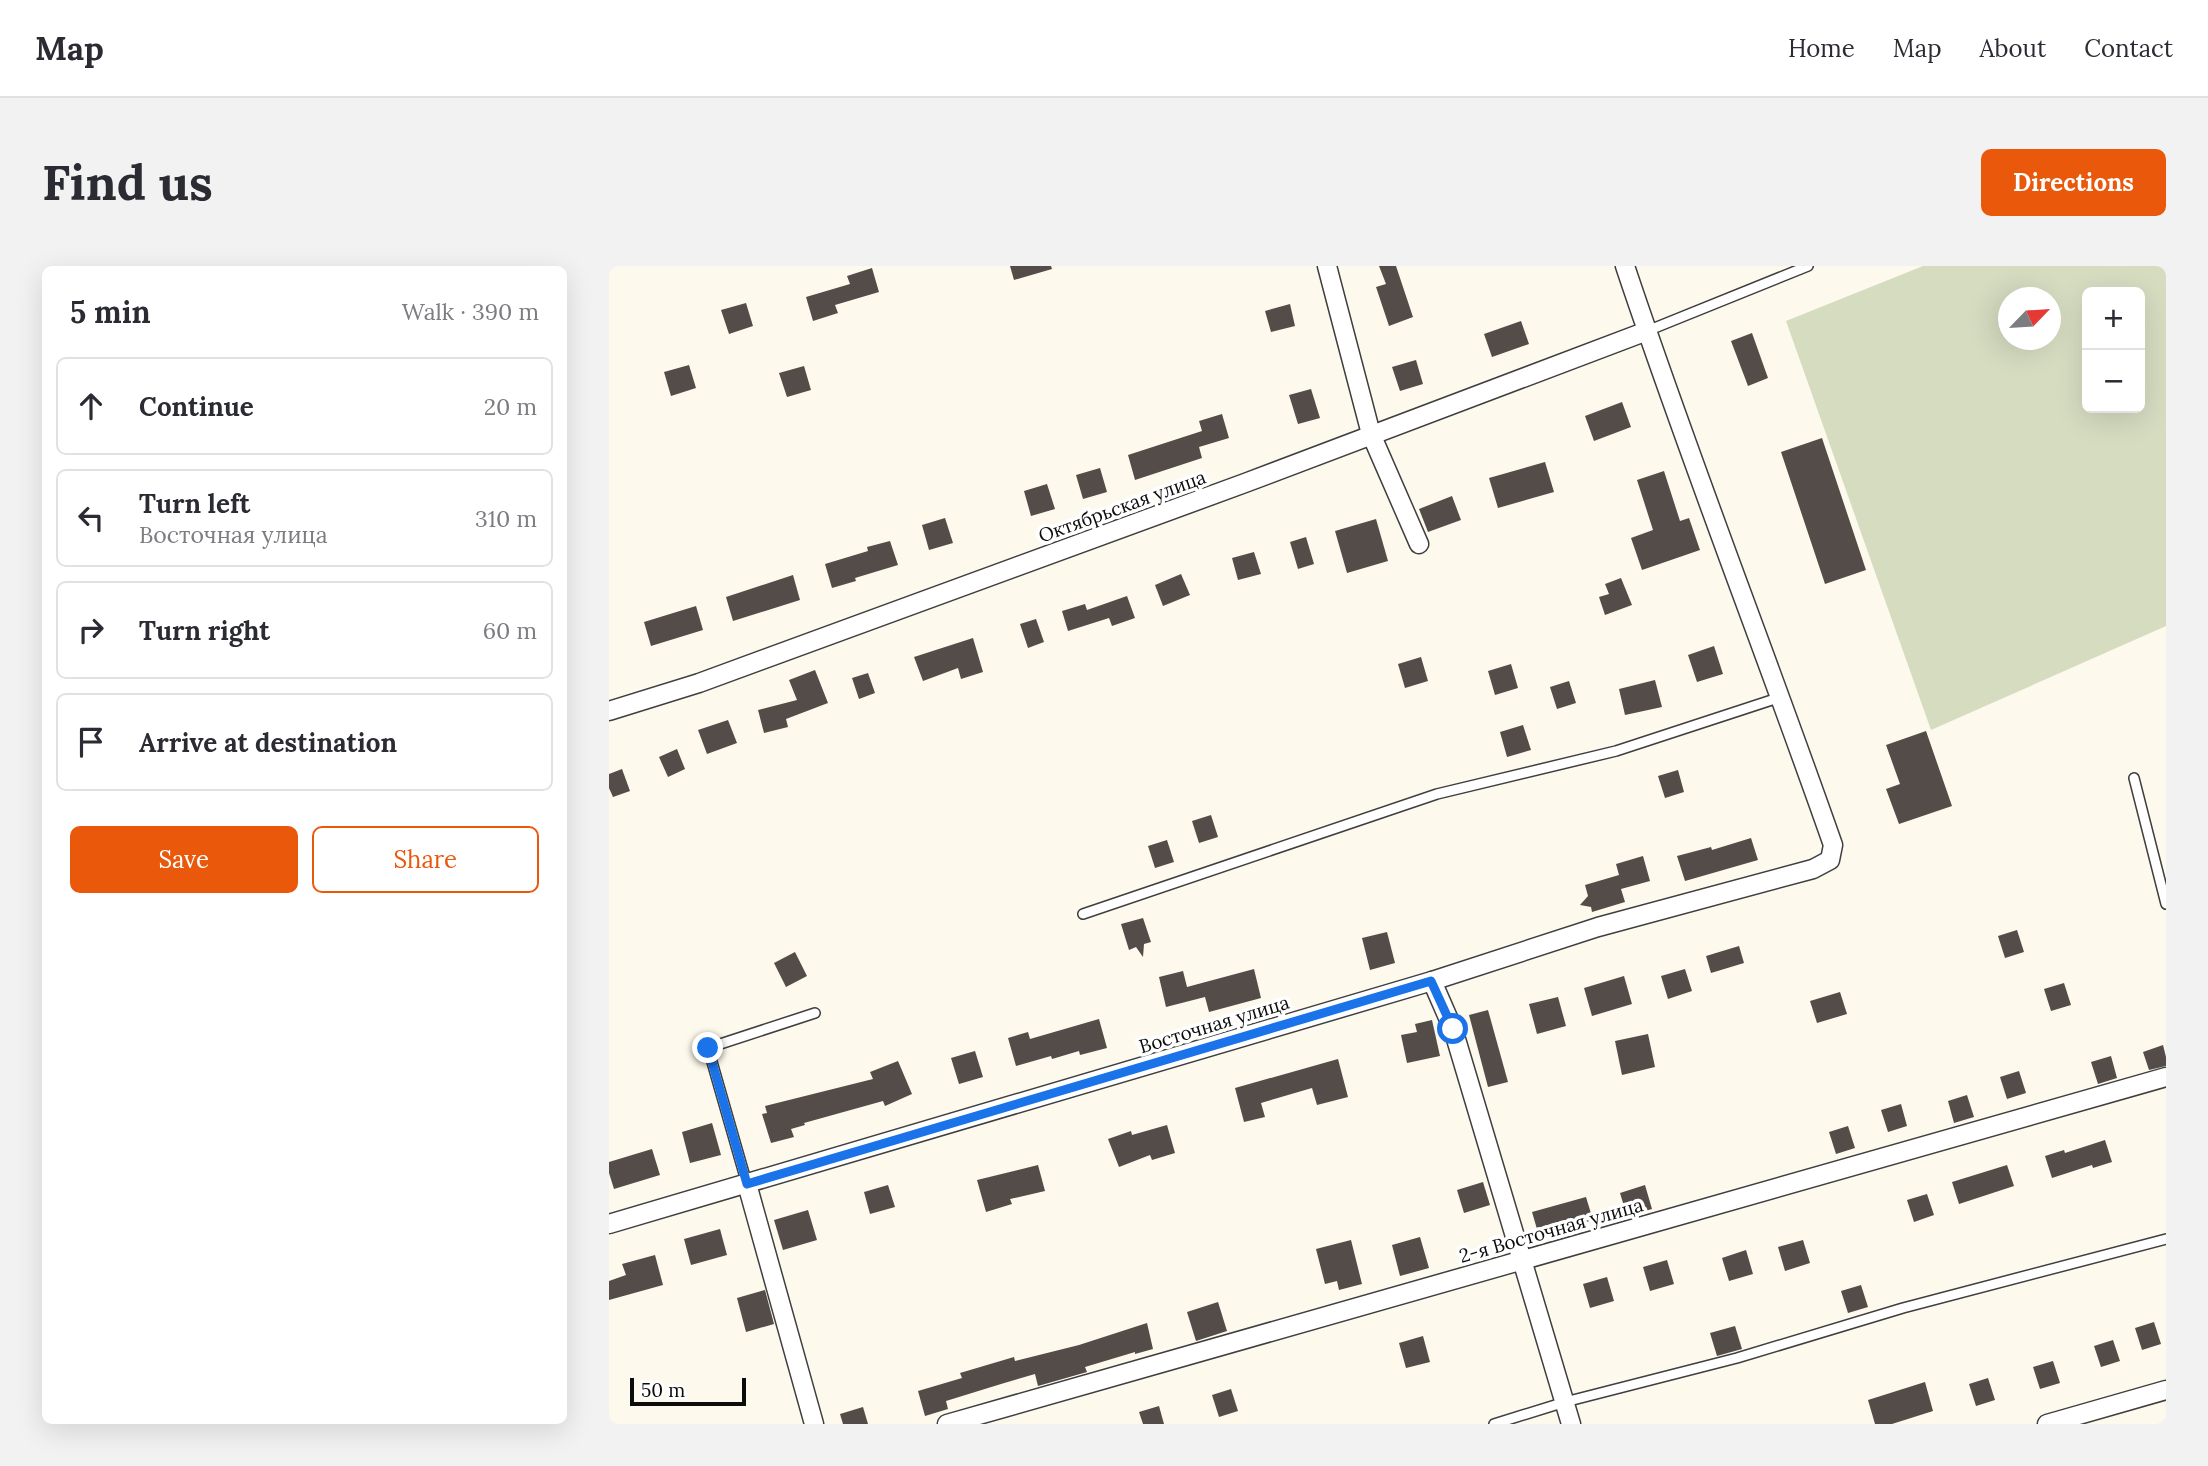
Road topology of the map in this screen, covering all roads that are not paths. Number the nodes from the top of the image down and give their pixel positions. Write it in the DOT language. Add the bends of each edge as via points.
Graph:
graph roads {
  1 [pos="1327,266"];
  2 [pos="1625,266"];
  3 [pos="1808,266"];
  4 [pos="1647,331"];
  5 [pos="1371,434"];
  6 [pos="1419,544"];
  7 [pos="1781,697"];
  8 [pos="609,711"];
  9 [pos="2134,778"];
  10 [pos="2166,904"];
  11 [pos="1083,914"];
  12 [pos="1431,981"];
  13 [pos="815,1013"];
  14 [pos="2166,1077"];
  15 [pos="747,1184"];
  16 [pos="609,1224"];
  17 [pos="2166,1238"];
  18 [pos="1521,1261"];
  19 [pos="2166,1390"];
  20 [pos="1565,1402"];
  21 [pos="814,1424"];
  22 [pos="947,1424"];
  23 [pos="1494,1424"];
  24 [pos="1571,1424"];
  25 [pos="2046,1424"];
  1 -- 5 [label="street"];
  2 -- 4 [label="street"];
  3 -- 4 [label="lane"];
  4 -- 5 [label="street, Октябрьская улица"];
  4 -- 7 [label="street"];
  5 -- 6 [label="street"];
  5 -- 8 [label="street, Октябрьская улица" via="699,683"];
  7 -- 11 [label="lane" via="1615,751 1437,794"];
  7 -- 12 [label="street, Восточная улица" via="1833,845 1830,860 1813,869 1598,927"];
  9 -- 10 [label="lane"];
  12 -- 15 [label="street, Восточная улица"];
  12 -- 18 [label="street" via="1453,1029"];
  13 -- 15 [label="lane" via="708,1048"];
  14 -- 18 [label="street, 2-я Восточная улица"];
  15 -- 16 [label="street, Восточная улица"];
  15 -- 21 [label="street"];
  17 -- 20 [label="lane"];
  18 -- 20 [label="street"];
  18 -- 22 [label="street, 2-я Восточная улица"];
  19 -- 25 [label="street"];
  20 -- 23 [label="lane"];
  20 -- 24 [label="street"];
}
